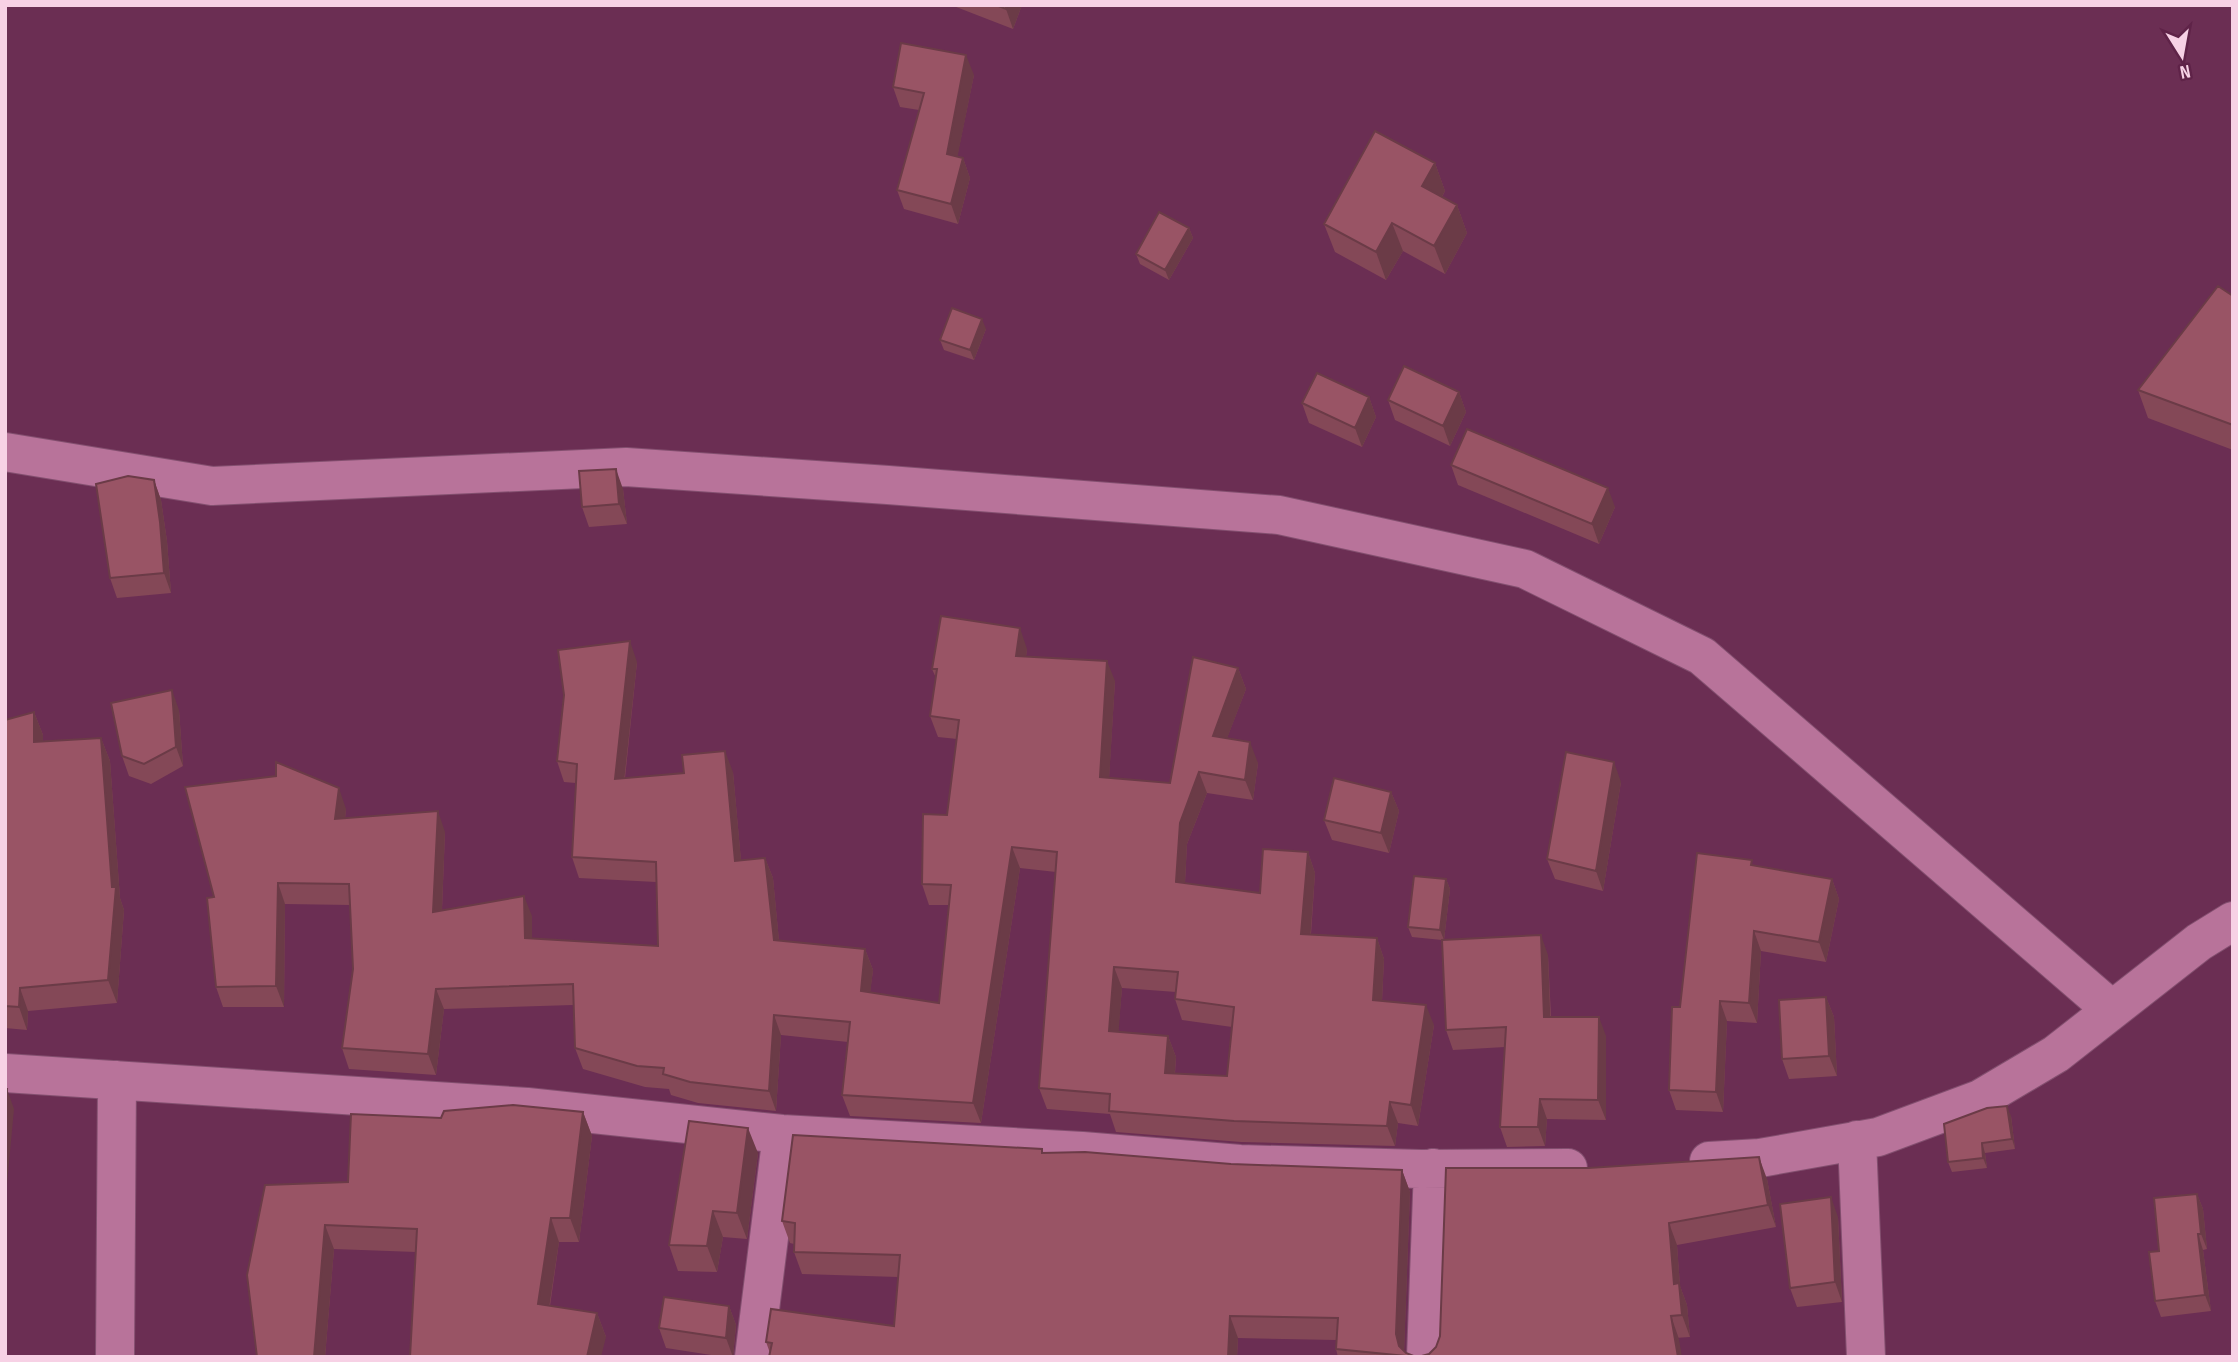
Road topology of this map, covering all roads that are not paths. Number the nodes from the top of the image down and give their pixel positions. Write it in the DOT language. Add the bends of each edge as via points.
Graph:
graph roads {
  1 [pos="5,452"];
  2 [pos="2233,921"];
  3 [pos="2112,1010"];
  4 [pos="5,1073"];
  5 [pos="117,1080"];
  6 [pos="782,1134"];
  7 [pos="1857,1140"];
  8 [pos="1678,1163"];
  9 [pos="1609,1167"];
  10 [pos="1433,1168"];
  11 [pos="115,1357"];
  12 [pos="754,1357"];
  13 [pos="1426,1357"];
  14 [pos="1866,1357"];
  1 -- 3 [label="street" via="212,486 626,467 916,487 1279,515 1525,569 1702,656"];
  2 -- 3 [label="street"];
  3 -- 7 [label="street" via="2056,1054 1980,1099 1878,1137"];
  4 -- 5 [label="street"];
  5 -- 6 [label="street" via="527,1107"];
  5 -- 11 [label="street"];
  6 -- 10 [label="street" via="1240,1164"];
  6 -- 12 [label="street"];
  7 -- 8 [label="street" via="1760,1158"];
  7 -- 14 [label="street"];
  9 -- 10 [label="street"];
  10 -- 13 [label="street"];
}
